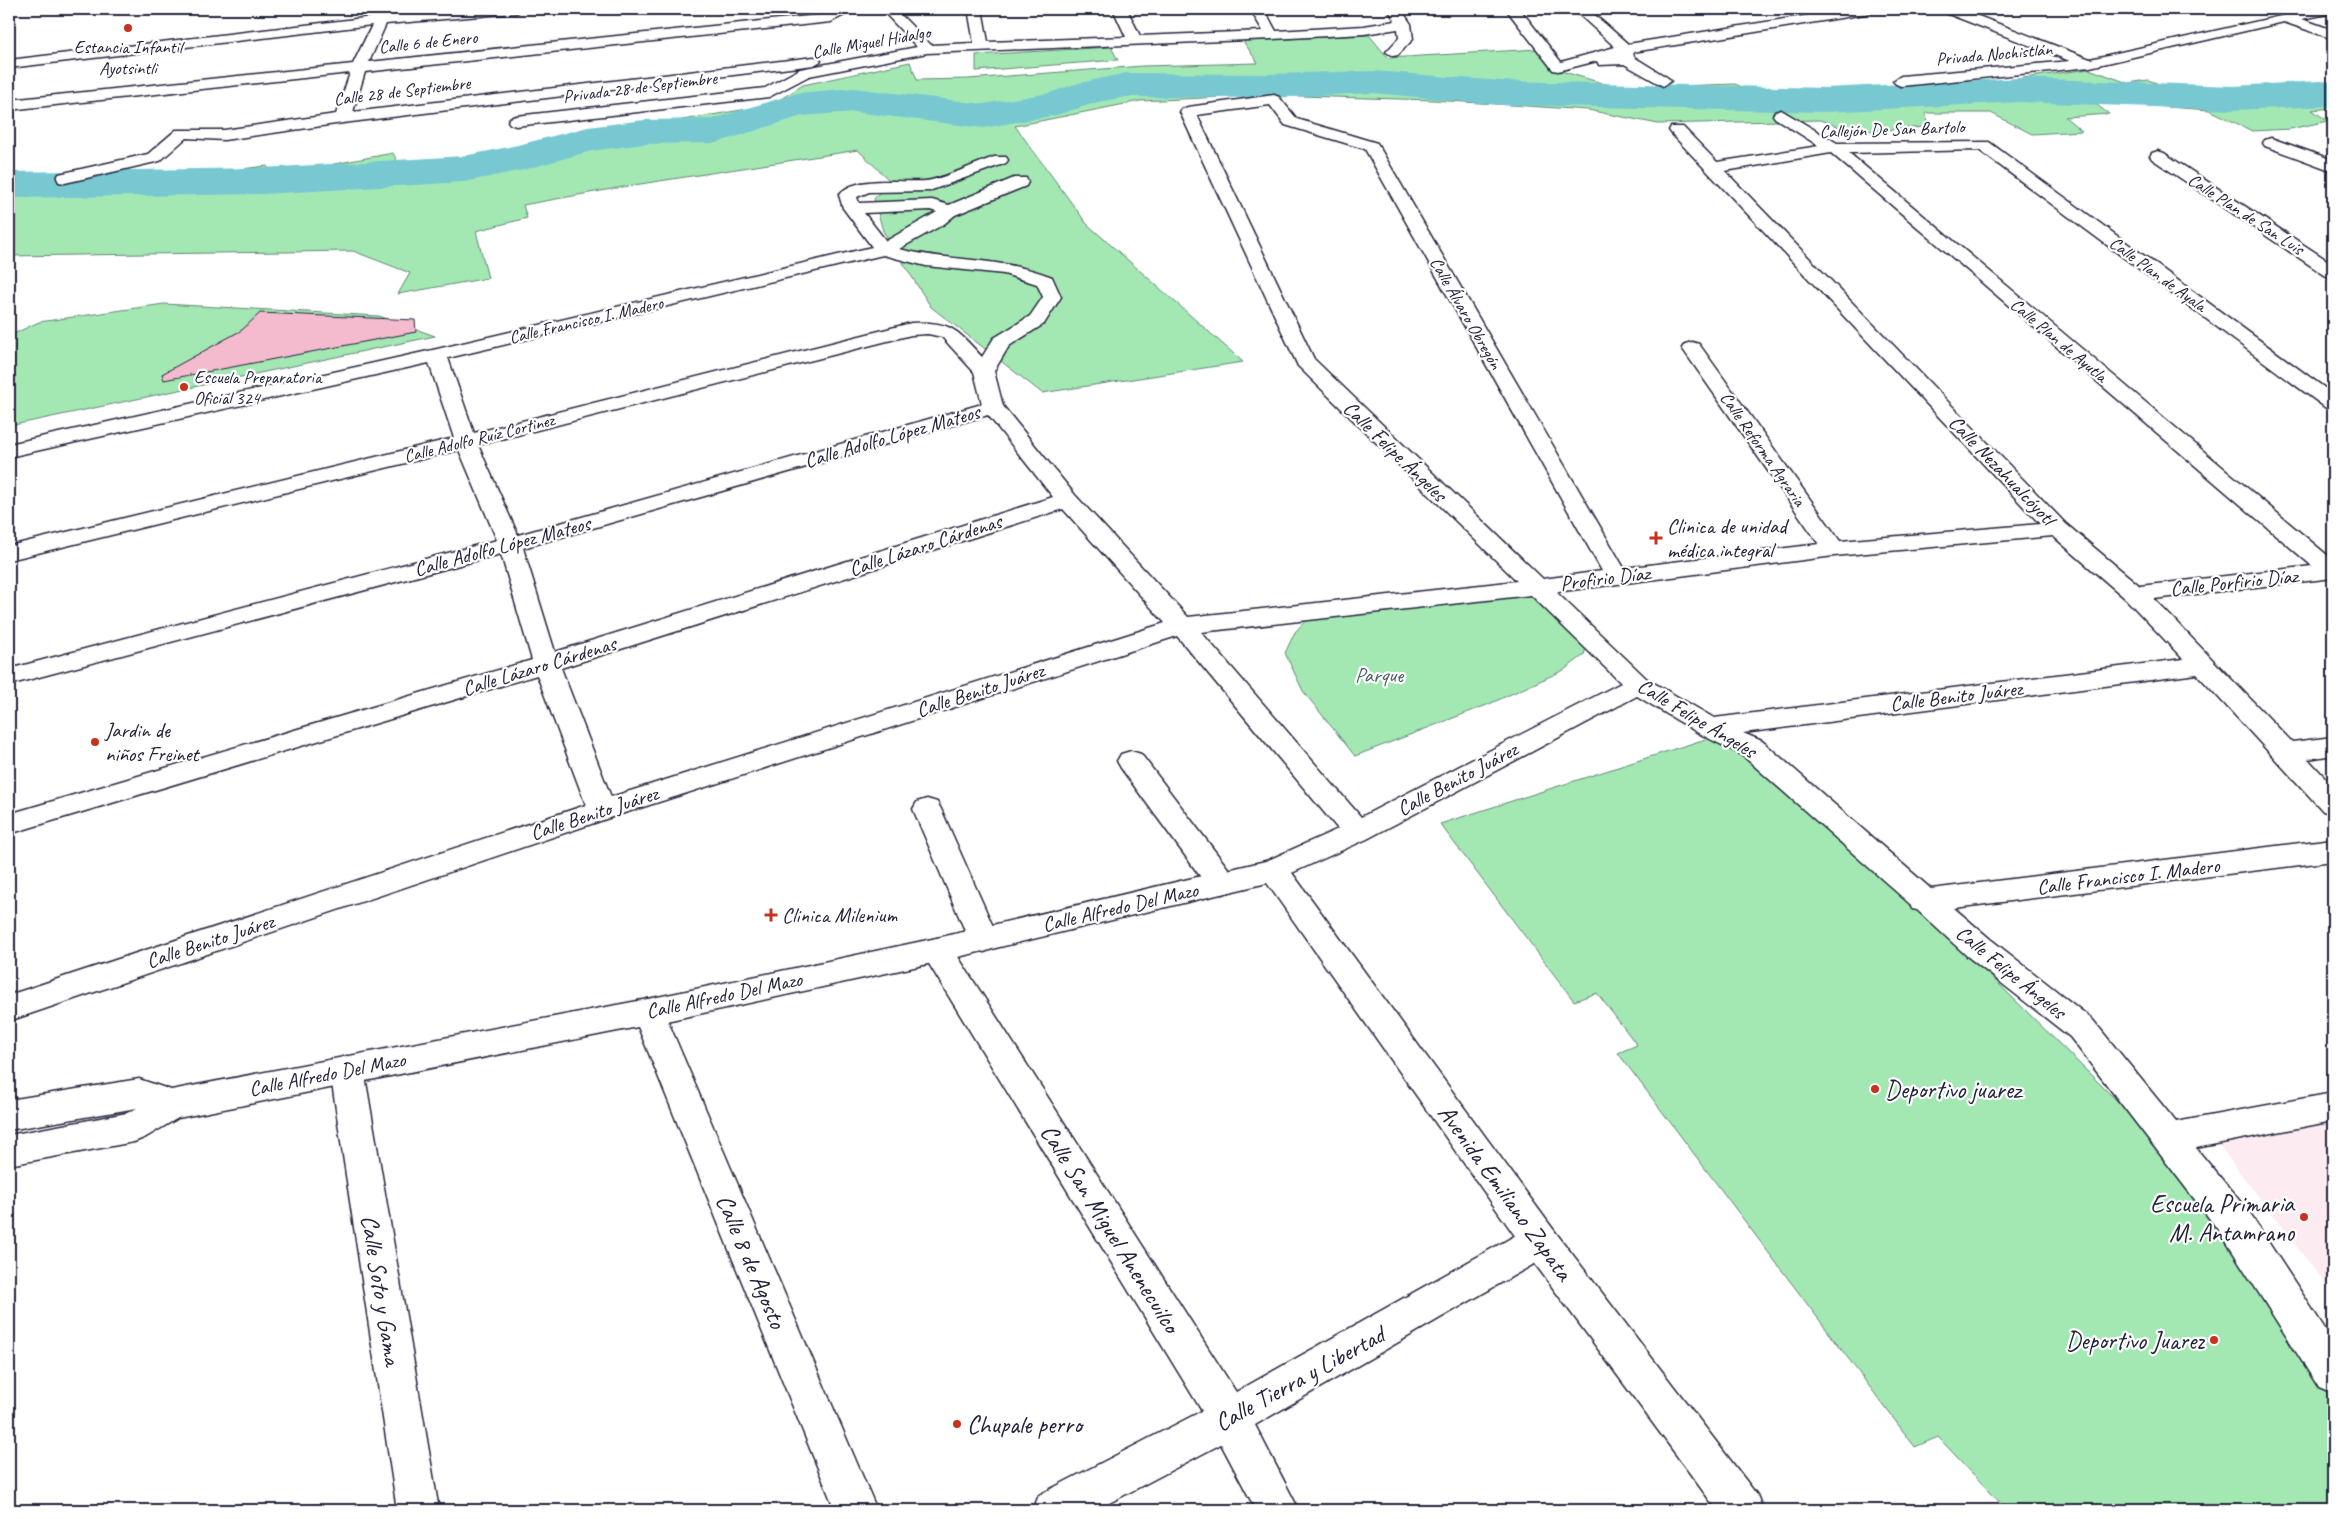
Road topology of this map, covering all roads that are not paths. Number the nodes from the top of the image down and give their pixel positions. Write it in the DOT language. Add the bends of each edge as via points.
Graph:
graph roads {
  1 [pos="516,9"];
  2 [pos="850,9"];
  3 [pos="888,9"];
  4 [pos="975,9"];
  5 [pos="1120,9"];
  6 [pos="1257,9"];
  7 [pos="1395,9"];
  8 [pos="1512,9"];
  9 [pos="1580,9"];
  10 [pos="1871,9"];
  11 [pos="1948,9"];
  12 [pos="2261,9"];
  13 [pos="2333,9"];
  14 [pos="2284,18"];
  15 [pos="381,20"];
  16 [pos="1404,24"];
  17 [pos="740,29"];
  18 [pos="1272,35"];
  19 [pos="2333,35"];
  20 [pos="1134,39"];
  21 [pos="927,48"];
  22 [pos="982,48"];
  23 [pos="1393,52"];
  24 [pos="1626,54"];
  25 [pos="2090,63"];
  26 [pos="9,64"];
  27 [pos="358,68"];
  28 [pos="754,68"];
  29 [pos="1663,81"];
  30 [pos="1901,81"];
  31 [pos="769,92"];
  32 [pos="1274,100"];
  33 [pos="9,105"];
  34 [pos="1781,115"];
  35 [pos="343,118"];
  36 [pos="516,121"];
  37 [pos="1677,130"];
  38 [pos="2270,143"];
  39 [pos="1983,145"];
  40 [pos="1834,148"];
  41 [pos="2158,156"];
  42 [pos="1000,160"];
  43 [pos="2333,166"];
  44 [pos="1713,168"];
  45 [pos="65,178"];
  46 [pos="1020,182"];
  47 [pos="852,208"];
  48 [pos="949,211"];
  49 [pos="882,250"];
  50 [pos="2333,272"];
  51 [pos="1692,348"];
  52 [pos="437,355"];
  53 [pos="984,371"];
  54 [pos="2333,404"];
  55 [pos="993,407"];
  56 [pos="466,442"];
  57 [pos="9,450"];
  58 [pos="1067,500"];
  59 [pos="2058,529"];
  60 [pos="510,544"];
  61 [pos="1834,549"];
  62 [pos="9,553"];
  63 [pos="2332,571"];
  64 [pos="1617,577"];
  65 [pos="1535,587"];
  66 [pos="2135,594"];
  67 [pos="1182,626"];
  68 [pos="546,664"];
  69 [pos="2202,665"];
  70 [pos="9,677"];
  71 [pos="1638,685"];
  72 [pos="1710,728"];
  73 [pos="2333,746"];
  74 [pos="2286,752"];
  75 [pos="1131,761"];
  76 [pos="2333,804"];
  77 [pos="927,809"];
  78 [pos="602,810"];
  79 [pos="9,824"];
  80 [pos="1357,832"];
  81 [pos="2333,850"];
  82 [pos="1274,870"];
  83 [pos="1222,883"];
  84 [pos="1923,901"];
  85 [pos="984,940"];
  86 [pos="937,950"];
  87 [pos="9,1008"];
  88 [pos="648,1012"];
  89 [pos="347,1070"];
  90 [pos="171,1105"];
  91 [pos="2333,1106"];
  92 [pos="9,1115"];
  93 [pos="2169,1138"];
  94 [pos="9,1150"];
  95 [pos="1540,1241"];
  96 [pos="2333,1375"];
  97 [pos="1229,1418"];
  98 [pos="418,1510"];
  99 [pos="856,1510"];
  100 [pos="1054,1510"];
  101 [pos="1278,1510"];
  102 [pos="1742,1510"];
  1 -- 15 [label="street"];
  2 -- 17 [label="street, Calle 6 de Enero" via="831,18"];
  3 -- 21 [label="street"];
  4 -- 22 [label="street"];
  5 -- 20 [label="street"];
  6 -- 18 [label="street"];
  7 -- 16 [label="street"];
  8 -- 24 [label="street" via="1558,67"];
  9 -- 24 [label="street"];
  10 -- 24 [label="street"];
  11 -- 25 [label="street"];
  12 -- 14 [label="street"];
  13 -- 14 [label="street, Privada Nochistlán"];
  14 -- 19 [label="street"];
  14 -- 25 [label="street, Privada Nochistlán"];
  15 -- 26 [label="street"];
  15 -- 27 [label="street"];
  16 -- 18 [label="street, Calle Miguel Hidalgo" via="1364,30"];
  16 -- 23 [label="street" via="1406,39"];
  17 -- 27 [label="street, Calle 6 de Enero"];
  17 -- 28 [label="street"];
  18 -- 20 [label="street, Calle Miguel Hidalgo"];
  20 -- 22 [label="street, Calle Miguel Hidalgo"];
  21 -- 22 [label="street, Calle Miguel Hidalgo"];
  21 -- 28 [label="street, Calle 28 de Septiembre"];
  21 -- 31 [label="street, Calle Miguel Hidalgo" via="805,72"];
  24 -- 29 [label="street"];
  25 -- 30 [label="street, Privada Nochistlán"];
  27 -- 33 [label="street, Calle 6 de Enero"];
  27 -- 35 [label="street"];
  28 -- 35 [label="street, Calle 28 de Septiembre"];
  31 -- 36 [label="street, Privada 28 de Septiembre"];
  32 -- 64 [label="street, Calle Álvaro Obregón" via="1291,122 1372,146"];
  32 -- 65 [label="street, Calle Felipe Ángeles" via="1188,112 1305,362"];
  34 -- 40 [label="street, Calle Plan de Ayutla"];
  35 -- 45 [label="street, Calle 28 de Septiembre" via="224,136 182,132 154,158"];
  37 -- 44 [label="street, Calle Nezahualcóyotl"];
  38 -- 43 [label="street"];
  39 -- 40 [label="street, Callejón De San Bartolo"];
  39 -- 54 [label="street, Calle Plan de Ayala"];
  40 -- 44 [label="street, Callejón De San Bartolo"];
  40 -- 63 [label="street, Calle Plan de Ayutla"];
  41 -- 50 [label="street, Calle Plan de San Luis"];
  42 -- 47 [label="street" via="928,186 866,187 848,195"];
  44 -- 59 [label="street, Calle Nezahualcóyotl"];
  46 -- 48 [label="street"];
  47 -- 48 [label="street" via="932,205"];
  47 -- 49 [label="street"];
  48 -- 49 [label="street"];
  49 -- 52 [label="street, Calle Francisco I. Madero"];
  49 -- 53 [label="street, Calle Francisco I. Madero" via="930,260 1009,268 1046,281 1052,297 1037,320 1001,342"];
  51 -- 61 [label="street, Calle Reforma Agraria"];
  52 -- 56 [label="street"];
  52 -- 57 [label="street, Calle Francisco I. Madero"];
  53 -- 55 [label="street"];
  53 -- 56 [label="street, Calle Adolfo Ruíz Cortinez" via="949,333 928,328 911,330"];
  55 -- 58 [label="street"];
  55 -- 60 [label="street, Calle Adolfo López Mateos"];
  56 -- 60 [label="street"];
  56 -- 62 [label="street, Calle Adolfo Ruíz Cortinez"];
  58 -- 67 [label="street"];
  58 -- 68 [label="street, Calle Lázaro Cárdenas"];
  59 -- 61 [label="street, Profirio Díaz"];
  59 -- 66 [label="street, Calle Nezahualcóyotl"];
  60 -- 68 [label="street"];
  60 -- 70 [label="street, Calle Adolfo López Mateos"];
  61 -- 64 [label="street, Profirio Díaz"];
  63 -- 66 [label="street, Calle Porfirio Díaz"];
  64 -- 65 [label="street, Profirio Díaz"];
  65 -- 67 [label="street, Profirio Díaz"];
  65 -- 71 [label="street, Calle Felipe Ángeles"];
  66 -- 69 [label="street, Calle Nezahualcóyotl"];
  67 -- 78 [label="street, Calle Benito Juárez"];
  67 -- 80 [label="street"];
  68 -- 78 [label="street"];
  68 -- 79 [label="street, Calle Lázaro Cárdenas"];
  69 -- 72 [label="street, Calle Benito Juárez"];
  69 -- 74 [label="street, Calle Nezahualcóyotl"];
  71 -- 72 [label="street, Calle Felipe Ángeles"];
  71 -- 80 [label="street, Calle Benito Juárez"];
  72 -- 84 [label="street, Calle Felipe Ángeles" via="1752,748"];
  73 -- 74 [label="street"];
  74 -- 76 [label="street, Calle Nezahualcóyotl"];
  75 -- 83 [label="street"];
  77 -- 85 [label="street"];
  78 -- 87 [label="street, Calle Benito Juárez"];
  80 -- 82 [label="street, Calle Benito Juárez"];
  81 -- 84 [label="street, Calle Francisco I. Madero"];
  82 -- 83 [label="street, Calle Alfredo Del Mazo"];
  82 -- 95 [label="street, Avenida Emiliano Zapata"];
  83 -- 85 [label="street, Calle Alfredo Del Mazo"];
  84 -- 93 [label="street, Calle Felipe Ángeles" via="2081,1028"];
  85 -- 86 [label="street, Calle Alfredo Del Mazo"];
  86 -- 88 [label="street, Calle Alfredo Del Mazo"];
  86 -- 97 [label="street, Calle San Miguel Anenecuilco"];
  88 -- 89 [label="street, Calle Alfredo Del Mazo"];
  88 -- 99 [label="street, Calle 8 de Agosto"];
  89 -- 90 [label="street, Calle Alfredo Del Mazo"];
  89 -- 98 [label="street, Calle Soto y Gama"];
  90 -- 92 [label="street" via="139,1093"];
  90 -- 94 [label="street, Calle Alfredo Del Mazo" via="134,1126"];
  91 -- 93 [label="street"];
  93 -- 96 [label="street, Calle Felipe Ángeles" via="2235,1223"];
  95 -- 97 [label="street, Calle Tierra y Libertad"];
  95 -- 102 [label="street, Avenida Emiliano Zapata"];
  97 -- 100 [label="street, Calle Tierra y Libertad"];
  97 -- 101 [label="street, Calle San Miguel Anenecuilco"];
}
